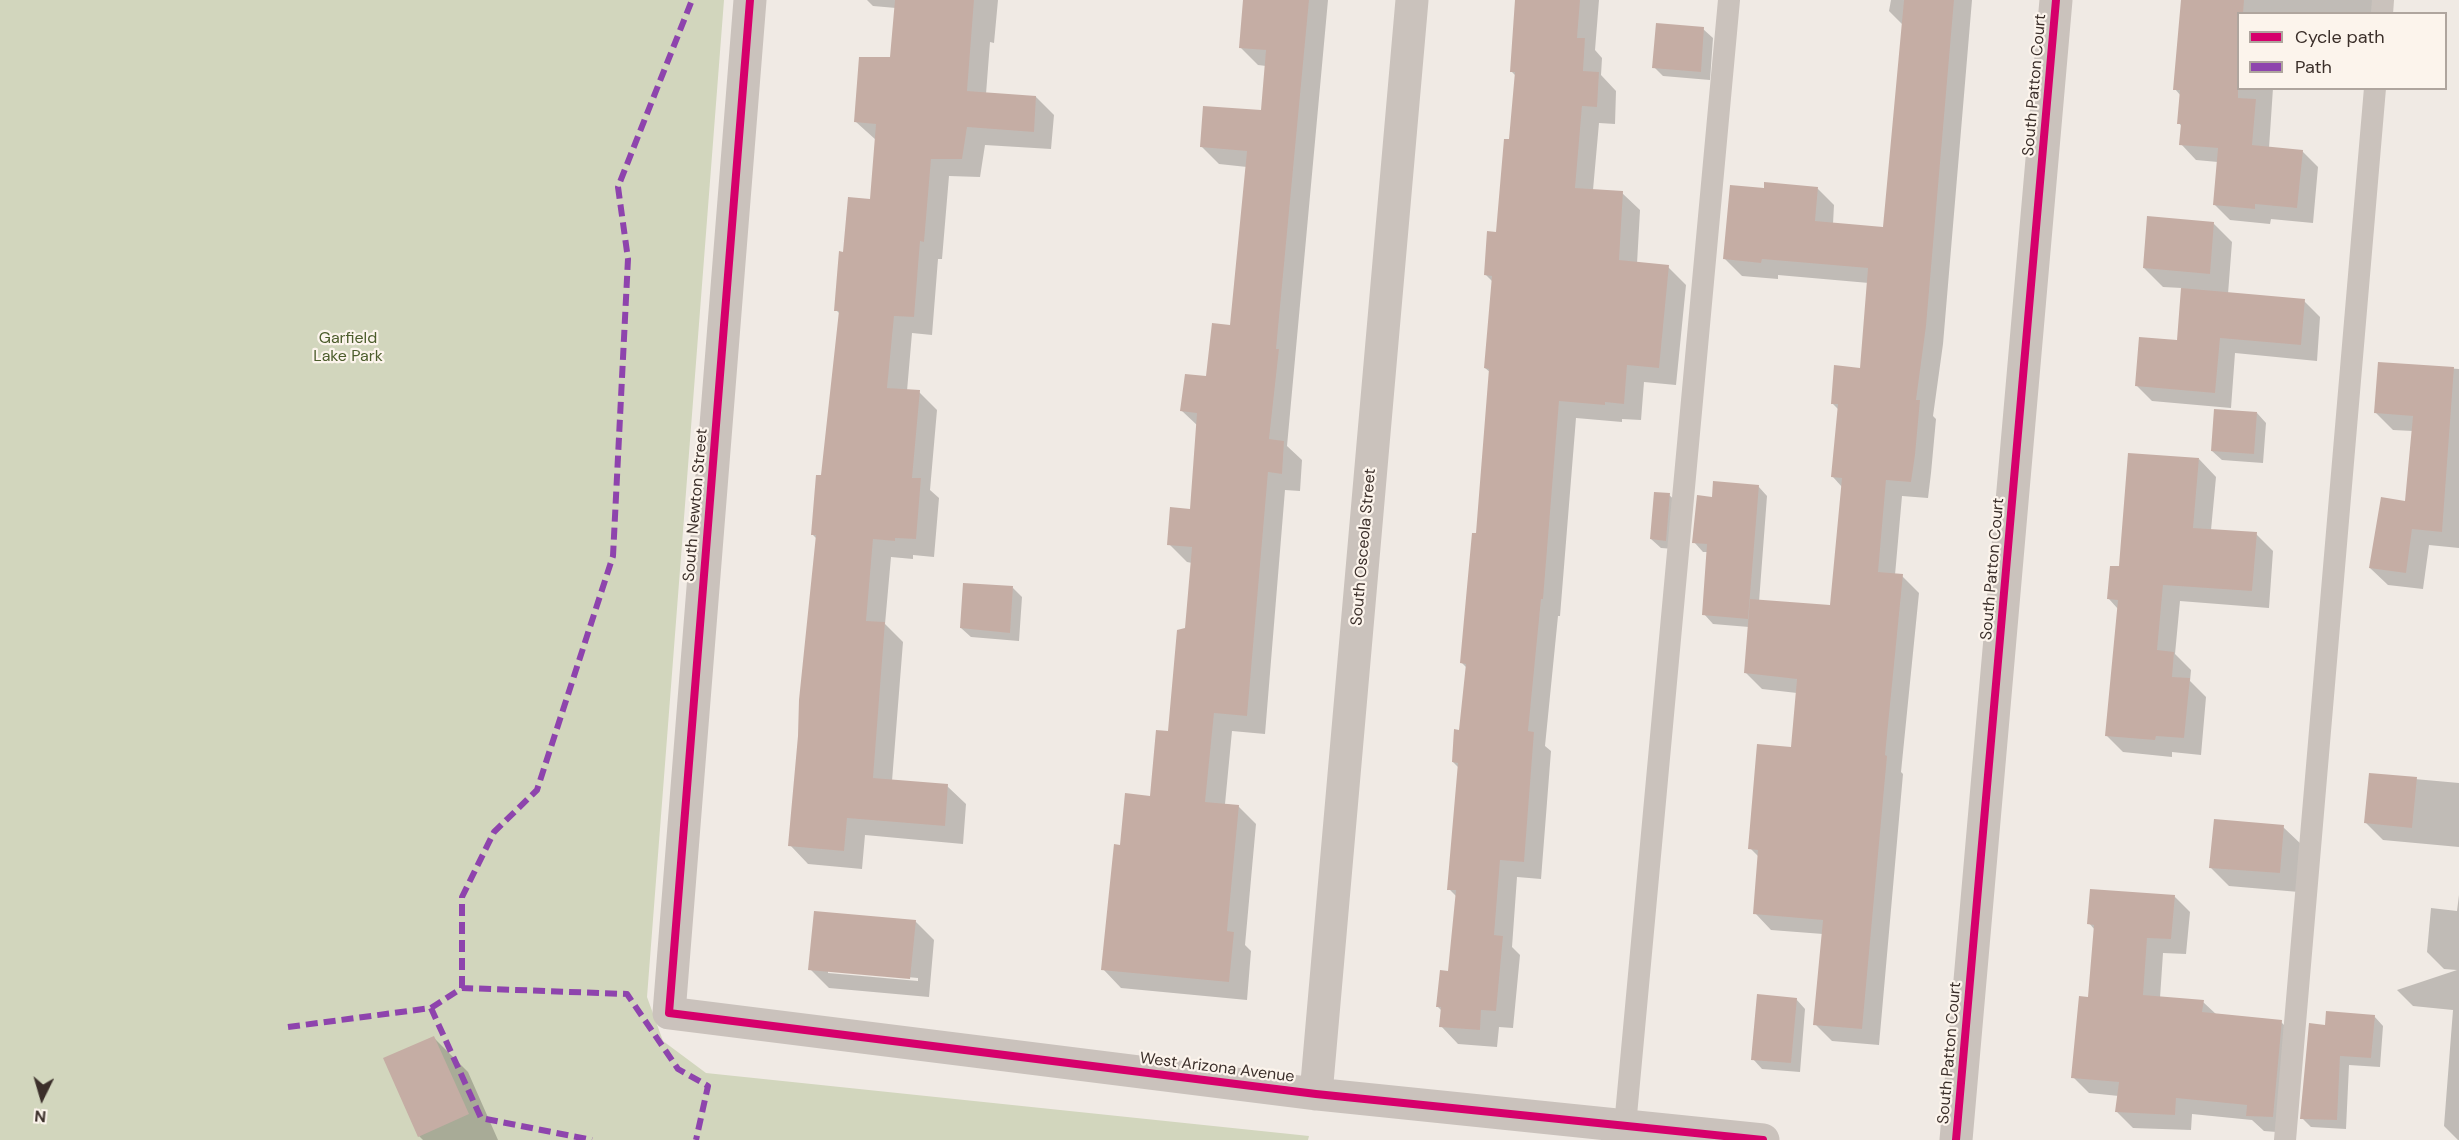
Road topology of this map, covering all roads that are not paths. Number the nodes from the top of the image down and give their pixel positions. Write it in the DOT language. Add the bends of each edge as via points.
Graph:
graph roads {
  1 [pos="750,0"];
  2 [pos="1412,0"];
  3 [pos="1729,0"];
  4 [pos="2056,0"];
  5 [pos="2375,90"];
  6 [pos="669,1013"];
  7 [pos="1316,1094"];
  8 [pos="1625,1126"];
  9 [pos="1763,1140"];
  10 [pos="1956,1140"];
  11 [pos="2285,1140"];
  1 -- 6 [label="street, South Newton Street"];
  2 -- 7 [label="street, South Osceola Street"];
  3 -- 8 [label="lane"];
  4 -- 10 [label="street, South Patton Court"];
  5 -- 11 [label="lane"];
  6 -- 7 [label="street, West Arizona Avenue"];
  7 -- 8 [label="street, West Arizona Avenue"];
  8 -- 9 [label="street, West Arizona Avenue"];
}
